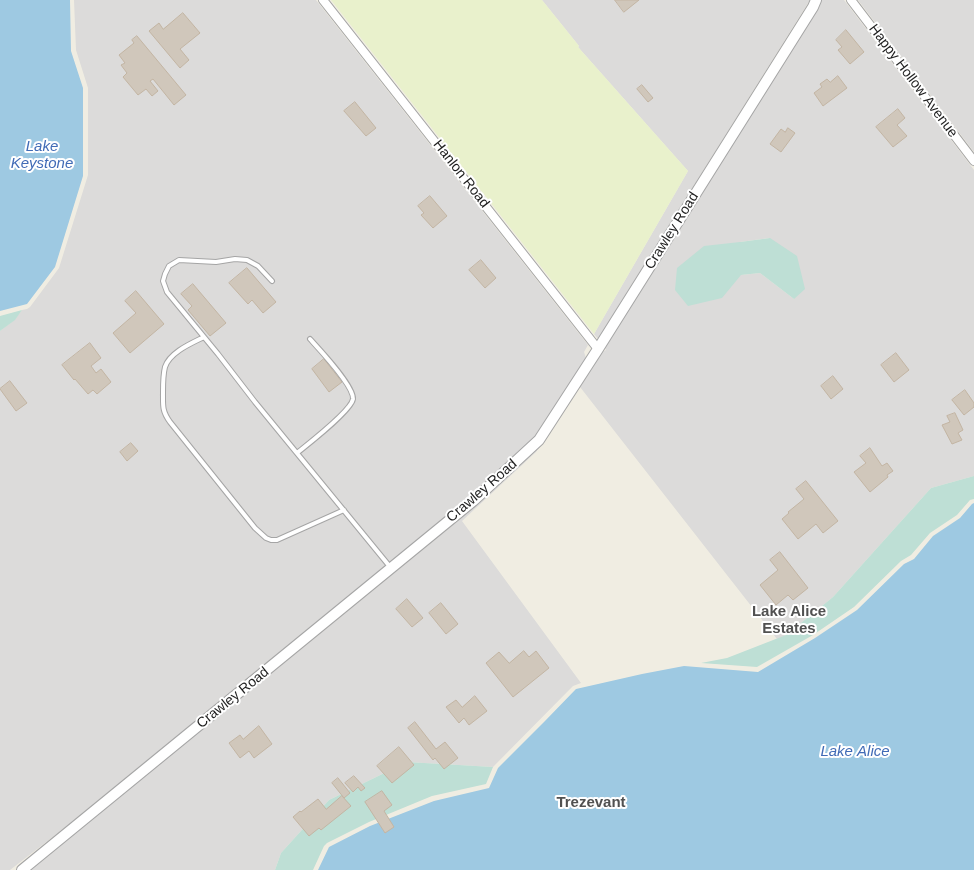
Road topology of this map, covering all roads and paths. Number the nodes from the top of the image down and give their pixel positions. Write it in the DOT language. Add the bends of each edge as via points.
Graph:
graph roads {
  1 [pos="324,0"];
  2 [pos="816,0"];
  3 [pos="851,0"];
  4 [pos="974,161"];
  5 [pos="272,281"];
  6 [pos="204,337"];
  7 [pos="310,339"];
  8 [pos="598,349"];
  9 [pos="297,453"];
  10 [pos="344,510"];
  11 [pos="391,568"];
  12 [pos="22,870"];
  1 -- 8 [label="street, Hanlon Road"];
  2 -- 8 [label="street, Crawley Road"];
  3 -- 4 [label="street, Happy Hollow Avenue"];
  5 -- 6 [label="lane" via="258,266 247,260 179,260 169,266 163,281 167,292"];
  6 -- 9 [label="lane"];
  6 -- 10 [label="lane" via="168,361 163,381 163,408 170,422 208,470 255,528 271,540 277,540"];
  7 -- 9 [label="lane" via="346,382 353,399 342,414"];
  8 -- 11 [label="street, Crawley Road" via="539,440 474,501"];
  9 -- 10 [label="lane"];
  10 -- 11 [label="lane"];
  11 -- 12 [label="street, Crawley Road"];
}
